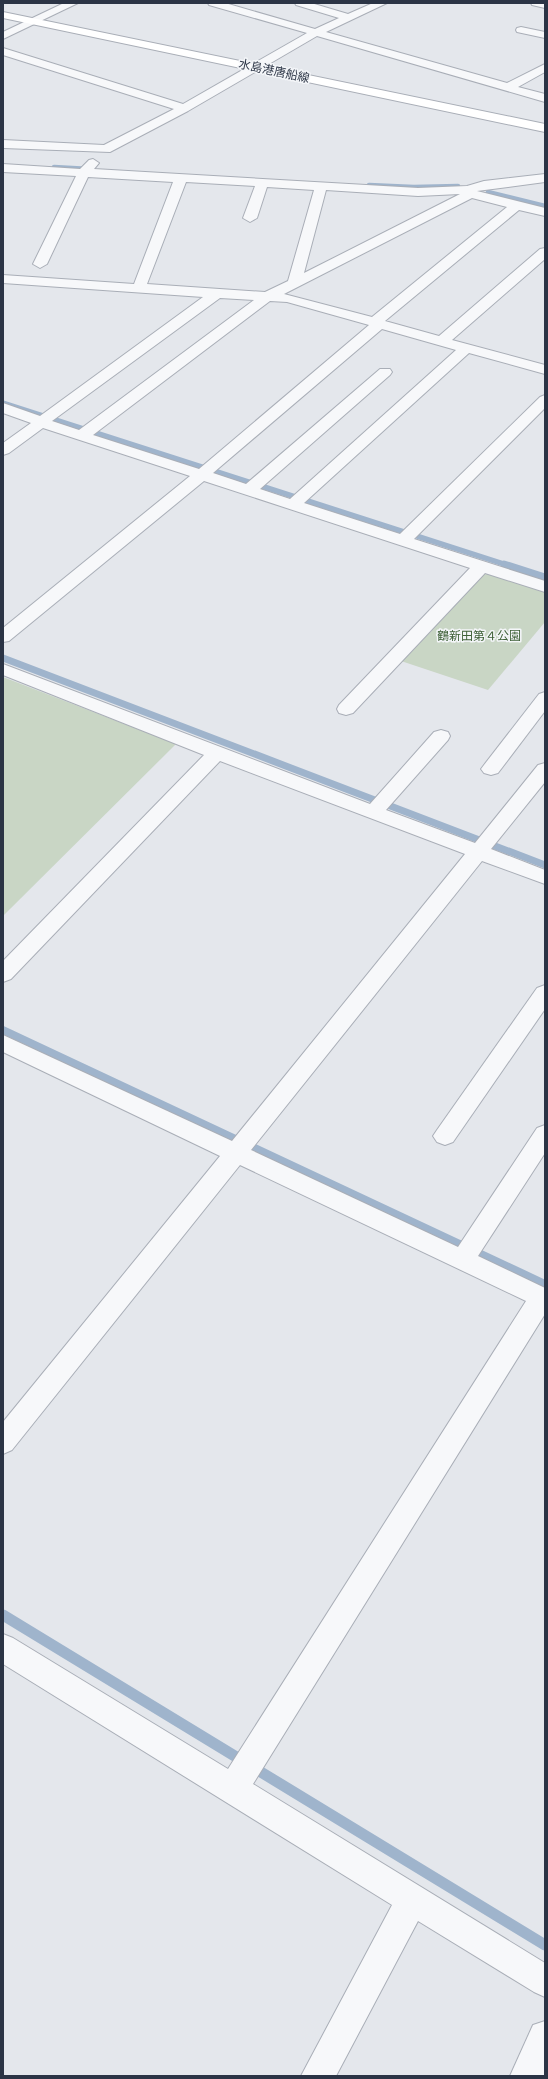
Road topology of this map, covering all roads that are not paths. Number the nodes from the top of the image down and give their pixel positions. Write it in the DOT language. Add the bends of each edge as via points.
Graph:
graph roads {
  1 [pos="73,3"];
  2 [pos="213,3"];
  3 [pos="300,3"];
  4 [pos="382,3"];
  5 [pos="536,3"];
  6 [pos="545,5"];
  7 [pos="3,15"];
  8 [pos="350,18"];
  9 [pos="33,22"];
  10 [pos="521,30"];
  11 [pos="317,32"];
  12 [pos="545,35"];
  13 [pos="3,36"];
  14 [pos="3,51"];
  15 [pos="253,67"];
  16 [pos="545,67"];
  17 [pos="507,88"];
  18 [pos="545,98"];
  19 [pos="184,108"];
  20 [pos="545,128"];
  21 [pos="3,144"];
  22 [pos="106,149"];
  23 [pos="3,168"];
  24 [pos="86,170"];
  25 [pos="181,178"];
  26 [pos="545,178"];
  27 [pos="262,183"];
  28 [pos="322,186"];
  29 [pos="470,192"];
  30 [pos="517,205"];
  31 [pos="545,212"];
  32 [pos="250,218"];
  33 [pos="545,252"];
  34 [pos="40,264"];
  35 [pos="3,279"];
  36 [pos="294,283"];
  37 [pos="139,288"];
  38 [pos="217,292"];
  39 [pos="268,296"];
  40 [pos="377,323"];
  41 [pos="442,341"];
  42 [pos="466,348"];
  43 [pos="545,370"];
  44 [pos="385,372"];
  45 [pos="545,400"];
  46 [pos="3,408"];
  47 [pos="45,419"];
  48 [pos="86,432"];
  49 [pos="3,450"];
  50 [pos="205,471"];
  51 [pos="253,487"];
  52 [pos="297,501"];
  53 [pos="407,536"];
  54 [pos="481,567"];
  55 [pos="545,587"];
  56 [pos="3,637"];
  57 [pos="3,669"];
  58 [pos="545,698"];
  59 [pos="346,709"];
  60 [pos="441,736"];
  61 [pos="217,753"];
  62 [pos="491,769"];
  63 [pos="545,769"];
  64 [pos="379,805"];
  65 [pos="484,844"];
  66 [pos="545,877"];
  67 [pos="3,974"];
  68 [pos="545,993"];
  69 [pos="3,1043"];
  70 [pos="545,1134"];
  71 [pos="445,1136"];
  72 [pos="241,1146"];
  73 [pos="468,1253"];
  74 [pos="543,1298"];
  75 [pos="3,1442"];
  76 [pos="3,1648"];
  77 [pos="243,1773"];
  78 [pos="412,1899"];
  79 [pos="545,1980"];
  80 [pos="545,2037"];
  81 [pos="318,2076"];
  82 [pos="527,2076"];
  1 -- 9 [label="street"];
  2 -- 11 [label="street"];
  3 -- 8 [label="street"];
  4 -- 8 [label="street"];
  5 -- 6 [label="street"];
  7 -- 9 [label="main road, 水島港唐船線"];
  8 -- 11 [label="street"];
  9 -- 13 [label="street"];
  9 -- 15 [label="main road, 水島港唐船線"];
  10 -- 12 [label="street"];
  11 -- 15 [label="street"];
  11 -- 17 [label="street"];
  14 -- 19 [label="street"];
  15 -- 19 [label="street"];
  15 -- 20 [label="main road, 水島港唐船線"];
  16 -- 17 [label="street"];
  17 -- 18 [label="street"];
  19 -- 22 [label="street"];
  21 -- 22 [label="street"];
  22 -- 24 [label="street"];
  23 -- 24 [label="street"];
  24 -- 25 [label="street"];
  24 -- 34 [label="street"];
  25 -- 27 [label="street"];
  25 -- 37 [label="street"];
  26 -- 29 [label="street" via="484,185"];
  27 -- 28 [label="street"];
  27 -- 32 [label="street"];
  28 -- 29 [label="street" via="418,192"];
  28 -- 36 [label="street"];
  29 -- 30 [label="street"];
  29 -- 36 [label="street"];
  30 -- 31 [label="street"];
  30 -- 40 [label="street"];
  33 -- 41 [label="street"];
  35 -- 37 [label="street"];
  36 -- 39 [label="street"];
  37 -- 38 [label="street"];
  38 -- 39 [label="street"];
  38 -- 47 [label="street"];
  39 -- 40 [label="street" via="288,298"];
  39 -- 48 [label="street"];
  40 -- 41 [label="street"];
  40 -- 50 [label="street"];
  41 -- 42 [label="street"];
  42 -- 43 [label="street"];
  42 -- 52 [label="street"];
  44 -- 51 [label="street"];
  45 -- 53 [label="street"];
  46 -- 47 [label="street" via="33,418"];
  47 -- 48 [label="street"];
  47 -- 49 [label="street"];
  48 -- 50 [label="street"];
  50 -- 51 [label="street"];
  50 -- 56 [label="street"];
  51 -- 52 [label="street"];
  52 -- 53 [label="street"];
  53 -- 54 [label="street"];
  54 -- 55 [label="street"];
  54 -- 59 [label="street"];
  57 -- 61 [label="street"];
  58 -- 62 [label="street"];
  60 -- 64 [label="street"];
  61 -- 64 [label="street"];
  61 -- 67 [label="street"];
  63 -- 65 [label="street"];
  64 -- 65 [label="street"];
  65 -- 66 [label="street"];
  65 -- 72 [label="street"];
  68 -- 71 [label="street"];
  69 -- 72 [label="street"];
  70 -- 73 [label="street"];
  72 -- 73 [label="street"];
  72 -- 75 [label="street"];
  73 -- 74 [label="street"];
  74 -- 77 [label="street"];
  76 -- 77 [label="street"];
  77 -- 78 [label="street"];
  78 -- 79 [label="street"];
  78 -- 81 [label="street"];
  80 -- 82 [label="street"];
}
